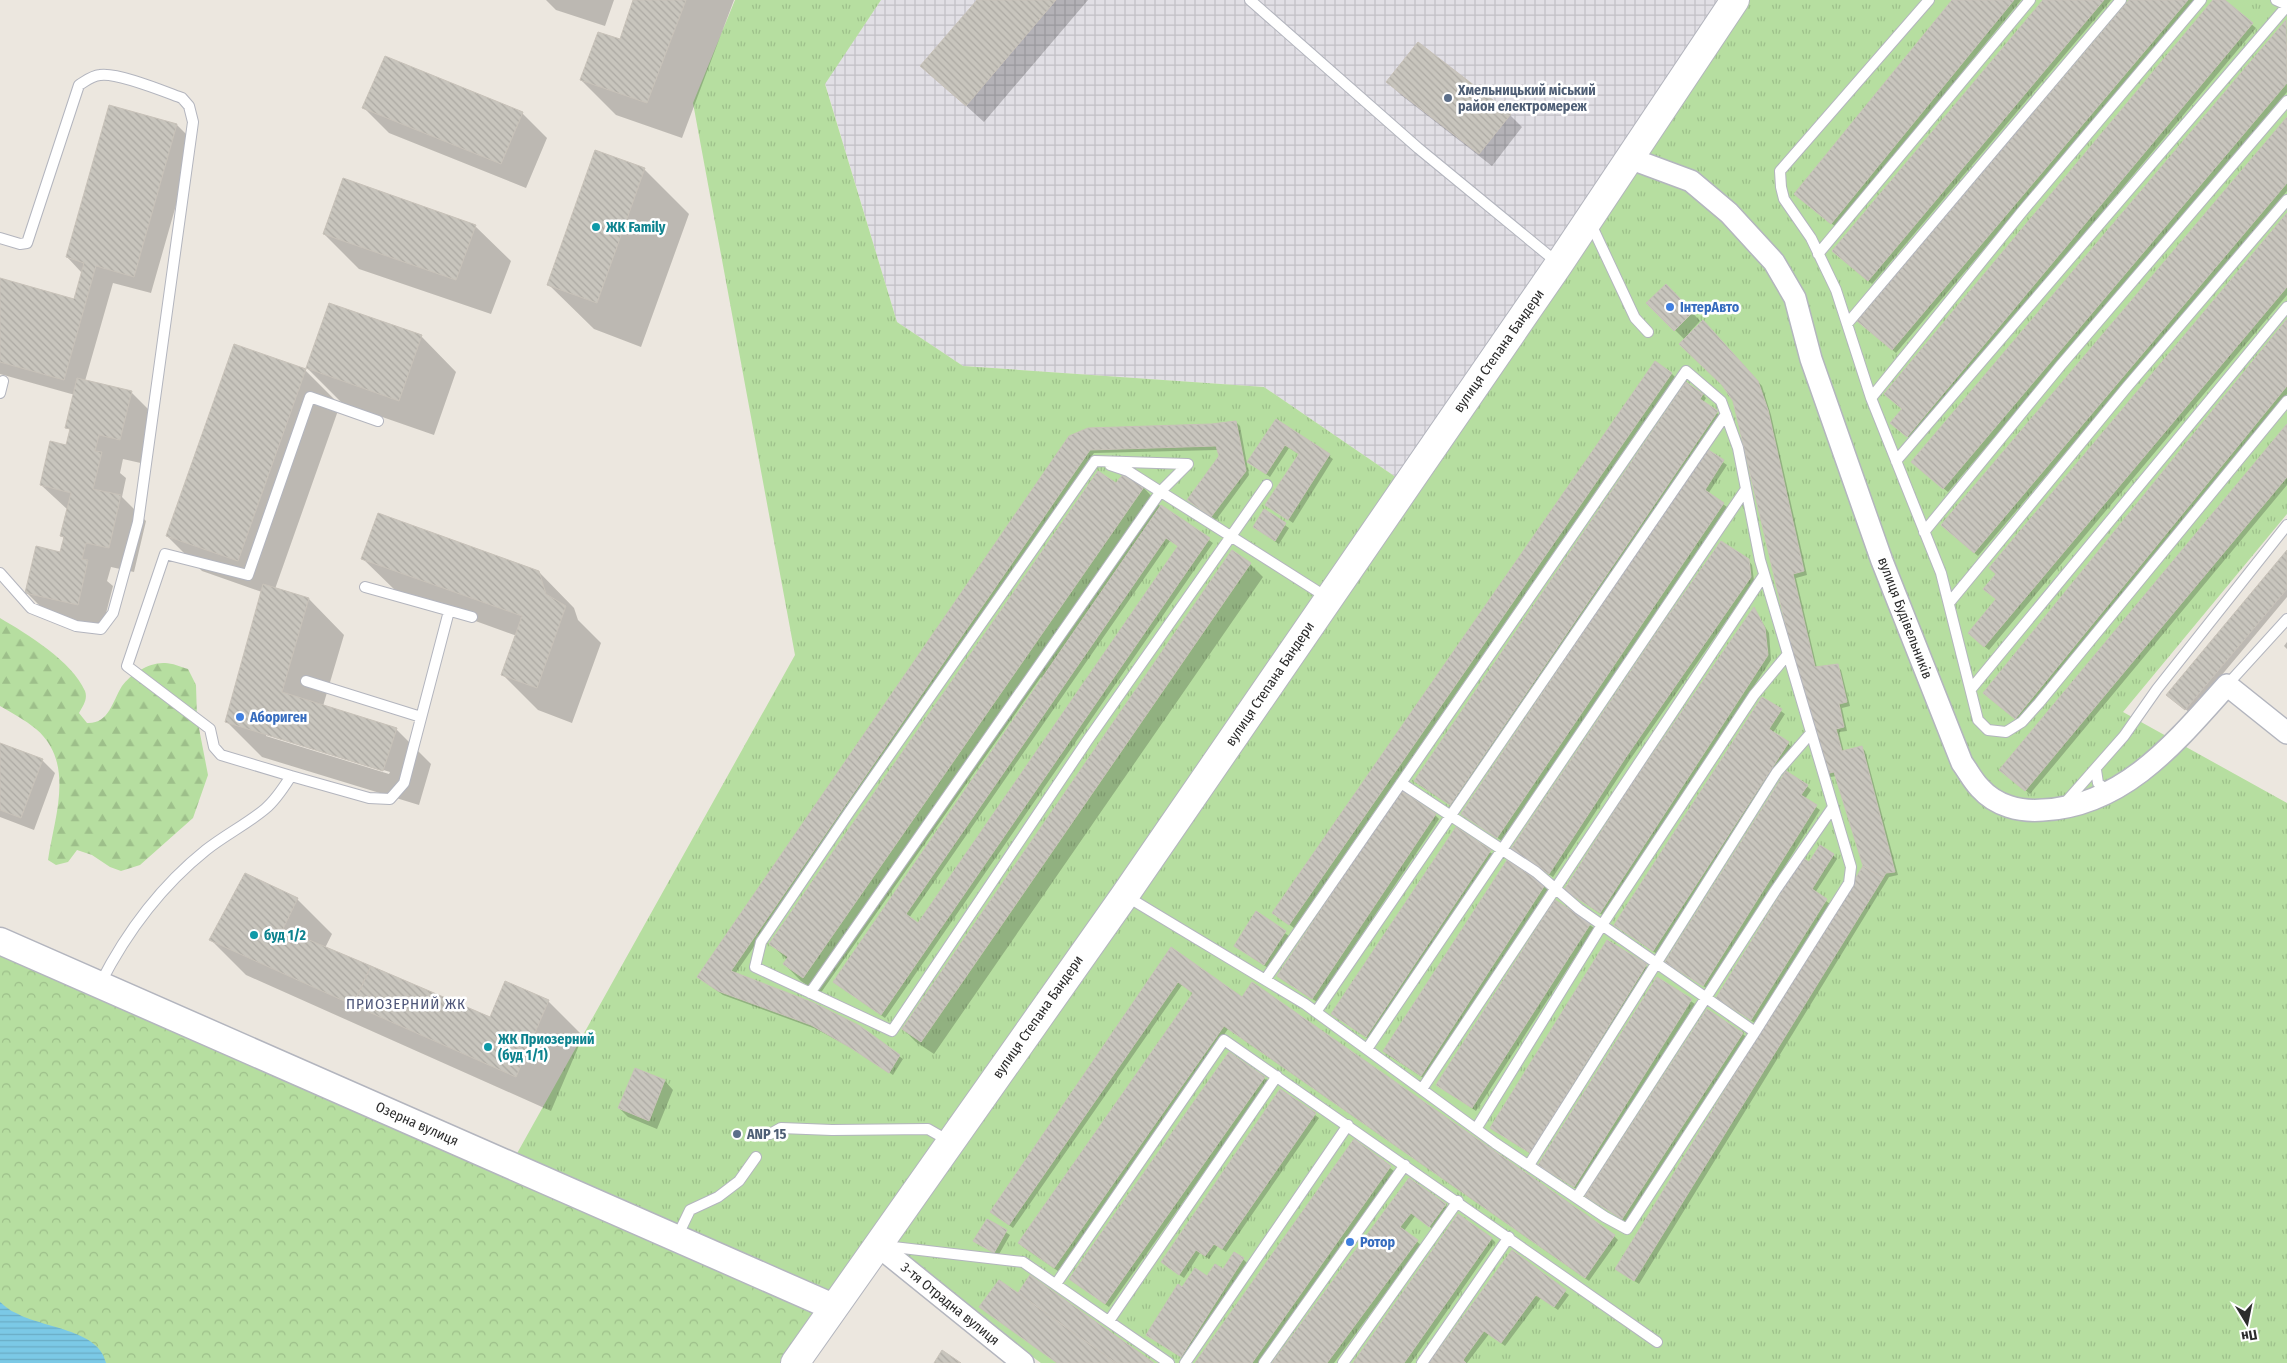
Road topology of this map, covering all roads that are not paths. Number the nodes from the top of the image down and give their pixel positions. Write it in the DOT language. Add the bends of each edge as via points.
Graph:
graph roads {
  1 [pos="1250,0"];
  2 [pos="1735,0"];
  3 [pos="1929,0"];
  4 [pos="2030,0"];
  5 [pos="2121,0"];
  6 [pos="2201,0"];
  7 [pos="2276,0"];
  8 [pos="2287,6"];
  9 [pos="2287,101"];
  10 [pos="1629,158"];
  11 [pos="2287,200"];
  12 [pos="1589,219"];
  13 [pos="0,238"];
  14 [pos="1818,254"];
  15 [pos="1559,264"];
  16 [pos="2287,307"];
  17 [pos="1847,324"];
  18 [pos="1648,332"];
  19 [pos="3,380"];
  20 [pos="0,393"];
  21 [pos="1870,398"];
  22 [pos="2287,401"];
  23 [pos="1726,414"];
  24 [pos="378,421"];
  25 [pos="1094,461"];
  26 [pos="1896,461"];
  27 [pos="1267,485"];
  28 [pos="1746,488"];
  29 [pos="1161,491"];
  30 [pos="2287,525"];
  31 [pos="1924,532"];
  32 [pos="1231,536"];
  33 [pos="0,572"];
  34 [pos="1764,575"];
  35 [pos="366,587"];
  36 [pos="1328,599"];
  37 [pos="1948,603"];
  38 [pos="449,611"];
  39 [pos="472,617"];
  40 [pos="2287,619"];
  41 [pos="1788,654"];
  42 [pos="306,681"];
  43 [pos="2226,685"];
  44 [pos="1970,689"];
  45 [pos="421,717"];
  46 [pos="1811,733"];
  47 [pos="2287,733"];
  48 [pos="2096,770"];
  49 [pos="291,776"];
  50 [pos="1401,783"];
  51 [pos="2109,792"];
  52 [pos="1833,807"];
  53 [pos="2059,809"];
  54 [pos="1450,816"];
  55 [pos="1503,851"];
  56 [pos="1554,888"];
  57 [pos="1125,895"];
  58 [pos="1602,925"];
  59 [pos="0,941"];
  60 [pos="1657,963"];
  61 [pos="1265,980"];
  62 [pos="100,985"];
  63 [pos="810,992"];
  64 [pos="1706,997"];
  65 [pos="1316,1012"];
  66 [pos="1755,1032"];
  67 [pos="1367,1049"];
  68 [pos="1277,1076"];
  69 [pos="1422,1089"];
  70 [pos="1348,1125"];
  71 [pos="1476,1129"];
  72 [pos="770,1134"];
  73 [pos="950,1142"];
  74 [pos="756,1157"];
  75 [pos="1405,1164"];
  76 [pos="1529,1165"];
  77 [pos="1576,1197"];
  78 [pos="1458,1201"];
  79 [pos="1509,1237"];
  80 [pos="676,1238"];
  81 [pos="877,1245"];
  82 [pos="1056,1284"];
  83 [pos="833,1307"];
  84 [pos="1109,1321"];
  85 [pos="1657,1342"];
  86 [pos="796,1363"];
  87 [pos="1023,1363"];
  88 [pos="1169,1363"];
  89 [pos="1185,1363"];
  90 [pos="1264,1363"];
  91 [pos="1343,1363"];
  92 [pos="1422,1363"];
  1 -- 15 [label="lane" via="1418,148"];
  2 -- 10 [label="main road, вулиця Степана Бандери"];
  3 -- 14 [label="lane" via="1780,171 1784,199"];
  4 -- 14 [label="lane"];
  5 -- 17 [label="lane"];
  6 -- 21 [label="lane"];
  7 -- 8 [label="lane"];
  8 -- 26 [label="lane"];
  9 -- 31 [label="lane" via="2061,365"];
  10 -- 12 [label="main road, вулиця Степана Бандери"];
  10 -- 53 [label="street, вулиця Будівельників" via="1691,181 1729,213 1774,262 1795,298 1811,359 1882,561 1962,763 1980,789 2003,805 2028,811"];
  11 -- 37 [label="lane"];
  12 -- 15 [label="main road, вулиця Степана Бандери"];
  12 -- 18 [label="lane" via="1635,318"];
  13 -- 33 [label="lane" via="27,243 79,85 84,81 101,74 114,75 182,98 190,106 194,122 138,522 113,613 101,629 76,626 31,608"];
  14 -- 17 [label="lane" via="1836,290"];
  15 -- 36 [label="main road, вулиця Степана Бандери"];
  16 -- 44 [label="lane"];
  17 -- 21 [label="lane"];
  19 -- 20 [label="lane"];
  21 -- 26 [label="lane"];
  22 -- 44 [label="lane" via="2022,722 2006,732 1988,730 1978,720"];
  23 -- 28 [label="lane" via="1738,448"];
  23 -- 50 [label="lane" via="1721,401 1686,371"];
  23 -- 54 [label="lane"];
  24 -- 49 [label="lane" via="310,397 248,575 165,554 127,666 210,729 214,748 221,755"];
  25 -- 29 [label="lane" via="1128,471"];
  25 -- 29 [label="lane" via="1188,464"];
  25 -- 63 [label="lane" via="761,942 755,967"];
  26 -- 31 [label="lane"];
  27 -- 32 [label="lane"];
  28 -- 34 [label="lane"];
  28 -- 55 [label="lane"];
  29 -- 32 [label="lane"];
  29 -- 63 [label="lane"];
  30 -- 48 [label="lane"];
  31 -- 37 [label="lane" via="1941,573"];
  32 -- 36 [label="lane"];
  32 -- 63 [label="lane" via="1082,749 892,1031"];
  34 -- 41 [label="lane"];
  34 -- 56 [label="lane"];
  35 -- 38 [label="lane"];
  36 -- 57 [label="main road, вулиця Степана Бандери"];
  37 -- 44 [label="lane"];
  38 -- 39 [label="lane"];
  38 -- 45 [label="lane"];
  40 -- 43 [label="lane"];
  41 -- 46 [label="lane"];
  41 -- 58 [label="lane" via="1754,695"];
  42 -- 45 [label="lane"];
  43 -- 47 [label="street"];
  43 -- 51 [label="street, вулиця Будівельників" via="2176,742 2130,780"];
  45 -- 49 [label="lane" via="404,783 390,799 369,798"];
  46 -- 52 [label="lane"];
  46 -- 60 [label="lane" via="1777,772"];
  48 -- 51 [label="lane" via="2098,783"];
  48 -- 53 [label="lane"];
  49 -- 62 [label="lane" via="267,808 206,850 167,888 138,921"];
  50 -- 54 [label="lane"];
  50 -- 61 [label="lane"];
  51 -- 53 [label="street, вулиця Будівельників" via="2084,804"];
  52 -- 64 [label="lane"];
  52 -- 66 [label="lane" via="1851,867 1849,882"];
  54 -- 55 [label="lane"];
  54 -- 65 [label="lane"];
  55 -- 56 [label="lane"];
  55 -- 67 [label="lane"];
  56 -- 58 [label="lane"];
  56 -- 69 [label="lane"];
  57 -- 61 [label="lane"];
  57 -- 73 [label="main road, вулиця Степана Бандери"];
  58 -- 60 [label="lane"];
  58 -- 71 [label="lane"];
  59 -- 62 [label="street, Озерна вулиця"];
  60 -- 64 [label="lane"];
  60 -- 76 [label="lane"];
  61 -- 65 [label="lane"];
  62 -- 80 [label="street, Озерна вулиця"];
  64 -- 66 [label="lane"];
  64 -- 77 [label="lane"];
  65 -- 67 [label="lane"];
  66 -- 77 [label="lane" via="1627,1229"];
  67 -- 69 [label="lane"];
  68 -- 70 [label="lane"];
  68 -- 82 [label="lane" via="1224,1040"];
  68 -- 84 [label="lane"];
  69 -- 71 [label="lane"];
  70 -- 75 [label="lane"];
  70 -- 89 [label="lane"];
  71 -- 76 [label="lane"];
  72 -- 73 [label="lane" via="781,1128 928,1129"];
  73 -- 81 [label="main road, вулиця Степана Бандери"];
  74 -- 80 [label="lane" via="738,1182 718,1197 690,1210"];
  75 -- 78 [label="lane"];
  75 -- 90 [label="lane"];
  76 -- 77 [label="lane"];
  78 -- 79 [label="lane"];
  78 -- 91 [label="lane"];
  79 -- 85 [label="lane"];
  79 -- 92 [label="lane"];
  80 -- 83 [label="street, Озерна вулиця"];
  81 -- 82 [label="lane" via="1023,1262"];
  81 -- 83 [label="main road, вулиця Степана Бандери"];
  81 -- 87 [label="street, 3-тя Отрадна вулиця"];
  82 -- 84 [label="lane"];
  83 -- 86 [label="main road, вулиця Степана Бандери"];
  84 -- 88 [label="lane"];
}
